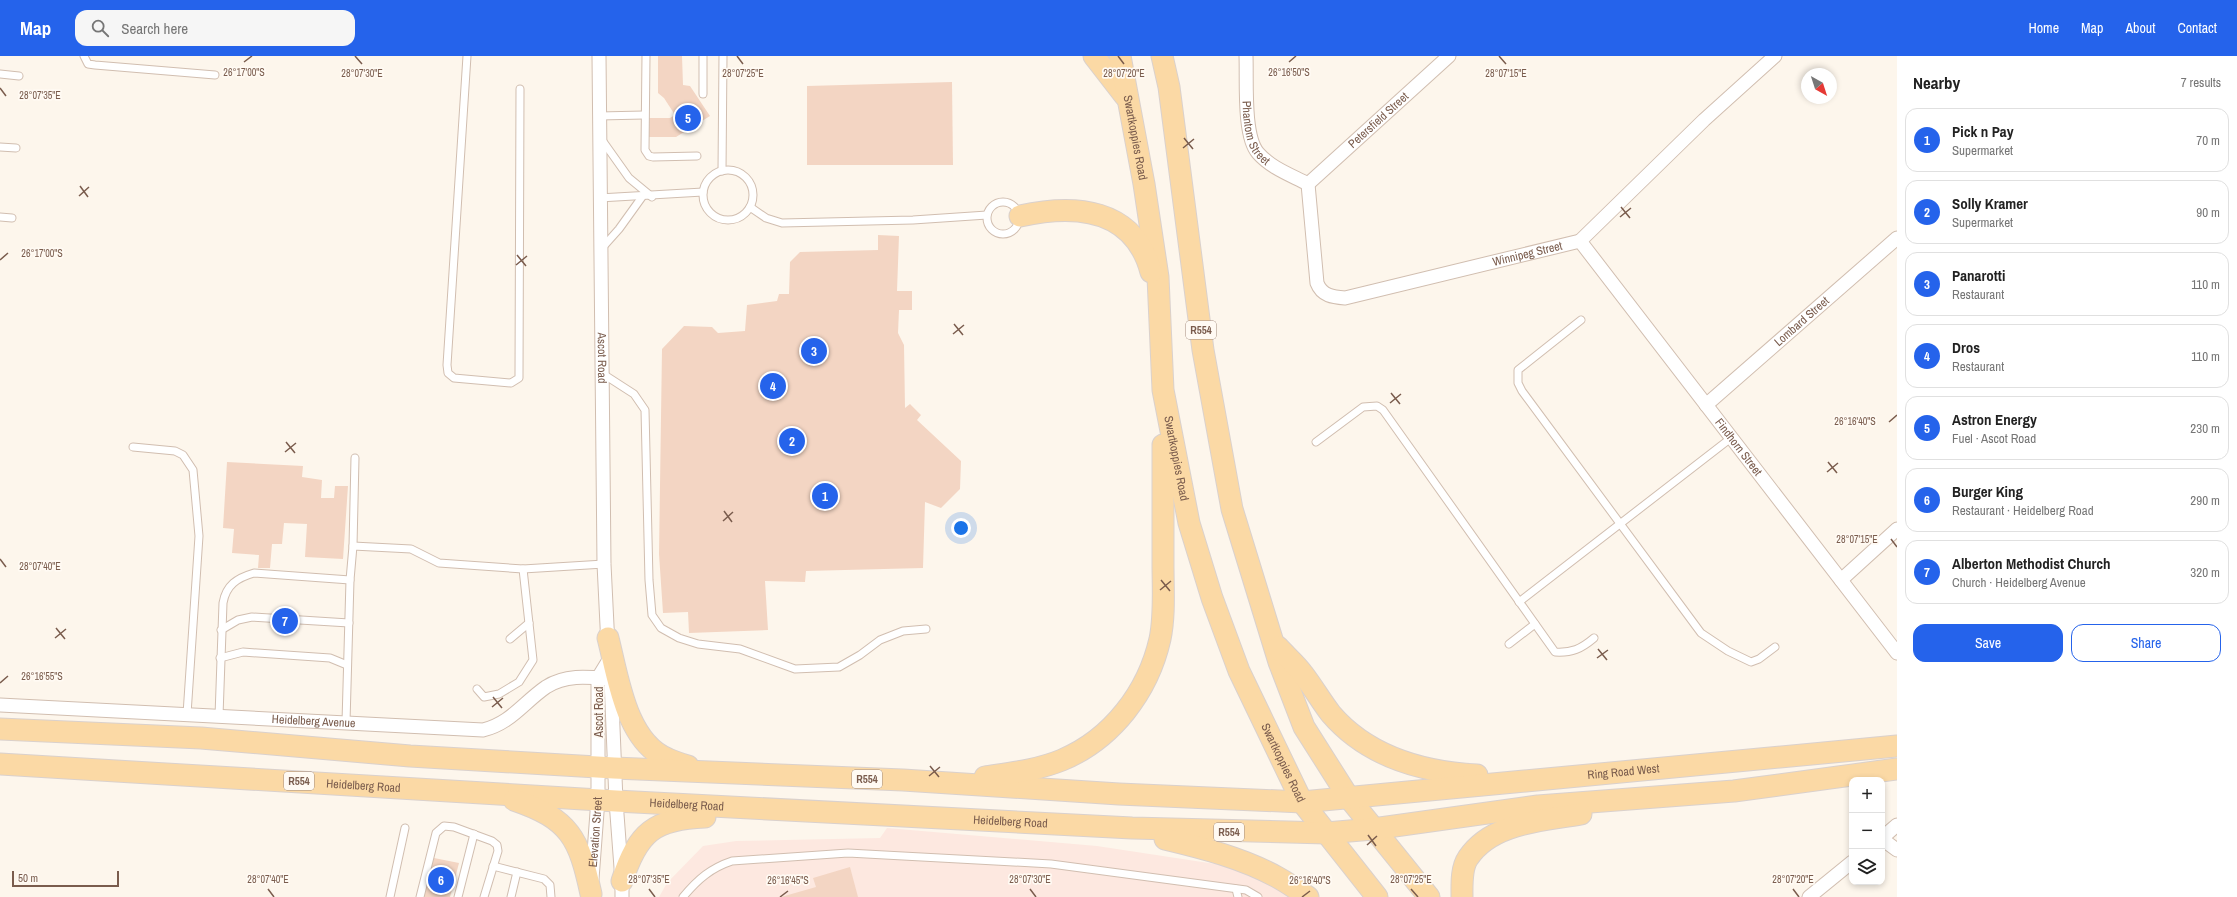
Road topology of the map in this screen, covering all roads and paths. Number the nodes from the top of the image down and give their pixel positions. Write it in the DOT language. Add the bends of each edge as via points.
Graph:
graph roads {
  1 [pos="84,56"];
  2 [pos="467,56"];
  3 [pos="599,56"];
  4 [pos="646,56"];
  5 [pos="703,56"];
  6 [pos="723,56"];
  7 [pos="1094,56"];
  8 [pos="1120,56"];
  9 [pos="1162,56"];
  10 [pos="1246,56"];
  11 [pos="1449,56"];
  12 [pos="1775,56"];
  13 [pos="0,74"];
  14 [pos="215,74"];
  15 [pos="19,76"];
  16 [pos="520,89"];
  17 [pos="703,94"];
  18 [pos="1128,100"];
  19 [pos="644,115"];
  20 [pos="599,116"];
  21 [pos="599,135"];
  22 [pos="0,147"];
  23 [pos="16,148"];
  24 [pos="697,156"];
  25 [pos="722,171"];
  26 [pos="1308,184"];
  27 [pos="703,192"];
  28 [pos="652,196"];
  29 [pos="642,197"];
  30 [pos="599,198"];
  31 [pos="750,206"];
  32 [pos="987,215"];
  33 [pos="1020,216"];
  34 [pos="0,217"];
  35 [pos="12,218"];
  36 [pos="1897,238"];
  37 [pos="1580,241"];
  38 [pos="602,248"];
  39 [pos="1159,305"];
  40 [pos="1581,320"];
  41 [pos="603,374"];
  42 [pos="1163,390"];
  43 [pos="1706,405"];
  44 [pos="1731,438"];
  45 [pos="1316,442"];
  46 [pos="133,447"];
  47 [pos="355,458"];
  48 [pos="1620,524"];
  49 [pos="1897,529"];
  50 [pos="353,546"];
  51 [pos="604,564"];
  52 [pos="523,569"];
  53 [pos="350,580"];
  54 [pos="1841,580"];
  55 [pos="1519,602"];
  56 [pos="349,623"];
  57 [pos="529,623"];
  58 [pos="1535,624"];
  59 [pos="926,629"];
  60 [pos="221,630"];
  61 [pos="608,638"];
  62 [pos="1594,638"];
  63 [pos="510,639"];
  64 [pos="1273,642"];
  65 [pos="1509,644"];
  66 [pos="1775,647"];
  67 [pos="1897,653"];
  68 [pos="220,658"];
  69 [pos="348,665"];
  70 [pos="605,679"];
  71 [pos="477,689"];
  72 [pos="0,705"];
  73 [pos="187,714"];
  74 [pos="219,716"];
  75 [pos="346,722"];
  76 [pos="0,729"];
  77 [pos="1897,746"];
  78 [pos="0,764"];
  79 [pos="607,767"];
  80 [pos="1897,769"];
  81 [pos="710,773"];
  82 [pos="1539,778"];
  83 [pos="947,783"];
  84 [pos="490,792"];
  85 [pos="1645,796"];
  86 [pos="1349,798"];
  87 [pos="607,800"];
  88 [pos="1302,802"];
  89 [pos="810,811"];
  90 [pos="1897,825"];
  91 [pos="406,828"];
  92 [pos="1132,828"];
  93 [pos="1373,829"];
  94 [pos="1326,833"];
  95 [pos="474,834"];
  96 [pos="1885,835"];
  97 [pos="1885,840"];
  98 [pos="1897,850"];
  99 [pos="1849,864"];
  100 [pos="494,866"];
  101 [pos="517,872"];
  102 [pos="622,889"];
  103 [pos="1236,889"];
  104 [pos="591,895"];
  105 [pos="390,897"];
  106 [pos="420,897"];
  107 [pos="458,897"];
  108 [pos="484,897"];
  109 [pos="511,897"];
  110 [pos="551,897"];
  111 [pos="683,897"];
  112 [pos="1238,897"];
  113 [pos="1258,897"];
  114 [pos="1308,897"];
  115 [pos="1377,897"];
  116 [pos="1429,897"];
  117 [pos="1462,897"];
  118 [pos="1809,897"];
  1 -- 14 [label="lane" via="88,64 95,65"];
  2 -- 16 [label="lane" via="447,365 448,373 454,378 511,383 519,378"];
  3 -- 20 [label="street, Ascot Road"];
  4 -- 19 [label="lane"];
  5 -- 17 [label="lane"];
  6 -- 25 [label="lane"];
  7 -- 18 [label="main road"];
  8 -- 18 [label="main road, Swartkoppies Road"];
  9 -- 64 [label="main road, R554" via="1169,87 1204,350 1229,494"];
  10 -- 26 [label="street, Phantom Street" via="1250,141 1257,153 1272,165"];
  11 -- 26 [label="street, Petersfield Street"];
  12 -- 37 [label="street, Winnipeg Street" via="1704,120"];
  13 -- 15 [label="lane"];
  18 -- 39 [label="main road, Swartkoppies Road" via="1150,223 1158,277"];
  19 -- 20 [label="lane"];
  19 -- 24 [label="lane" via="645,150 649,156"];
  20 -- 21 [label="street, Ascot Road"];
  21 -- 28 [label="lane" via="621,169"];
  21 -- 30 [label="street, Ascot Road"];
  22 -- 23 [label="lane"];
  25 -- 27 [label="lane" via="710,178"];
  25 -- 31 [label="lane" via="734,171 748,180 753,190"];
  26 -- 37 [label="street, Winnipeg Street" via="1317,283 1325,294 1334,297 1345,298"];
  27 -- 28 [label="lane"];
  27 -- 31 [label="lane" via="706,208 718,218 734,220 742,216"];
  28 -- 29 [label="lane"];
  29 -- 30 [label="lane"];
  29 -- 38 [label="lane"];
  30 -- 38 [label="street, Ascot Road"];
  31 -- 32 [label="lane" via="766,218 782,222 913,220"];
  32 -- 33 [label="lane" via="991,207 1004,202 1013,204"];
  32 -- 33 [label="lane" via="991,228 996,233 1003,234 1010,233 1016,228"];
  33 -- 39 [label="main road" via="1051,211 1086,211 1128,231 1150,269"];
  34 -- 35 [label="lane"];
  36 -- 43 [label="street, Lombard Street"];
  37 -- 43 [label="street, Findhorn Street"];
  38 -- 41 [label="street, Ascot Road"];
  39 -- 42 [label="main road, Swartkoppies Road"];
  40 -- 48 [label="lane" via="1518,370 1518,383"];
  41 -- 51 [label="street, Ascot Road"];
  41 -- 59 [label="lane" via="634,394 645,410 649,580 652,615 661,628 679,638 698,644 740,649 795,669 839,667 880,640 903,631"];
  42 -- 83 [label="main road" via="1164,607 1160,639 1149,672 1137,696 1119,720 1095,741 1062,760 1026,771"];
  42 -- 88 [label="main road, Swartkoppies Road" via="1189,523 1212,598 1239,671"];
  43 -- 44 [label="street, Findhorn Street"];
  44 -- 48 [label="lane"];
  44 -- 54 [label="street, Findhorn Street"];
  45 -- 55 [label="lane" via="1363,407 1377,406 1383,410"];
  46 -- 73 [label="lane" via="175,451 183,455 193,470 199,536"];
  47 -- 50 [label="lane"];
  48 -- 55 [label="lane"];
  48 -- 66 [label="lane" via="1701,633 1751,662"];
  49 -- 54 [label="street"];
  50 -- 52 [label="lane" via="411,549 439,562"];
  50 -- 53 [label="lane"];
  51 -- 52 [label="lane"];
  51 -- 61 [label="street, Ascot Road"];
  52 -- 57 [label="lane"];
  53 -- 56 [label="lane"];
  53 -- 60 [label="lane" via="254,573 243,576 230,585 225,593"];
  54 -- 67 [label="street, Findhorn Street"];
  55 -- 58 [label="lane"];
  56 -- 60 [label="lane" via="252,617 238,620"];
  56 -- 69 [label="lane"];
  57 -- 63 [label="lane"];
  57 -- 71 [label="lane" via="533,660 519,682 499,694 484,697"];
  58 -- 62 [label="lane" via="1555,652 1579,650"];
  58 -- 65 [label="lane"];
  60 -- 68 [label="lane"];
  61 -- 70 [label="street, Ascot Road" via="609,660"];
  61 -- 81 [label="main road" via="626,710 634,726 654,750 666,759"];
  64 -- 82 [label="main road" via="1350,732 1400,762 1433,771"];
  64 -- 86 [label="main road, R554" via="1304,728"];
  68 -- 69 [label="lane" via="251,653 330,658"];
  68 -- 74 [label="lane"];
  69 -- 75 [label="lane"];
  70 -- 75 [label="street, Heidelberg Avenue" via="585,676 554,683 505,722 483,730"];
  70 -- 79 [label="street, Ascot Road"];
  72 -- 73 [label="street, Heidelberg Avenue"];
  73 -- 74 [label="street, Heidelberg Avenue"];
  74 -- 75 [label="street, Heidelberg Avenue"];
  76 -- 79 [label="main road, R554" via="201,738 410,756"];
  77 -- 82 [label="main road, Ring Road West"];
  78 -- 84 [label="main road, Heidelberg Road / R554"];
  79 -- 81 [label="main road, R554"];
  79 -- 87 [label="street, Elevation Street"];
  79 -- 87 [label="street, Elevation Street"];
  80 -- 85 [label="main road" via="1734,791"];
  81 -- 83 [label="main road, R554"];
  82 -- 86 [label="main road, Ring Road West"];
  83 -- 88 [label="main road, R554" via="1126,795"];
  84 -- 87 [label="main road, Heidelberg Road / R554"];
  84 -- 104 [label="main road" via="542,810 563,825 577,844"];
  85 -- 93 [label="main road" via="1538,806"];
  85 -- 117 [label="main road" via="1598,811 1513,826 1483,842 1467,858 1461,881"];
  86 -- 88 [label="main road, R554"];
  86 -- 93 [label="main road, R554"];
  87 -- 89 [label="main road, Heidelberg Road / R554"];
  87 -- 102 [label="street, Elevation Street"];
  87 -- 104 [label="street, Elevation Street"];
  88 -- 94 [label="main road, Swartkoppies Road"];
  89 -- 92 [label="main road, Heidelberg Road / R554"];
  89 -- 102 [label="main road" via="680,818 664,823 645,836 635,848"];
  90 -- 96 [label="street"];
  91 -- 105 [label="lane"];
  92 -- 94 [label="main road, Heidelberg Road / R554"];
  92 -- 114 [label="main road" via="1213,851 1257,867 1278,877"];
  93 -- 94 [label="main road, Heidelberg Road / R554"];
  93 -- 116 [label="main road"];
  94 -- 115 [label="main road, Swartkoppies Road"];
  95 -- 100 [label="lane" via="492,840 497,845"];
  95 -- 106 [label="lane" via="444,826 436,833"];
  95 -- 107 [label="lane"];
  97 -- 98 [label="street"];
  99 -- 118 [label="street"];
  100 -- 101 [label="lane"];
  100 -- 108 [label="lane"];
  101 -- 109 [label="lane"];
  101 -- 110 [label="lane" via="544,879 550,885"];
  103 -- 111 [label="lane" via="1051,864 848,853 732,861 716,866 697,880"];
  103 -- 112 [label="lane"];
  103 -- 113 [label="lane" via="1246,890"];
}
